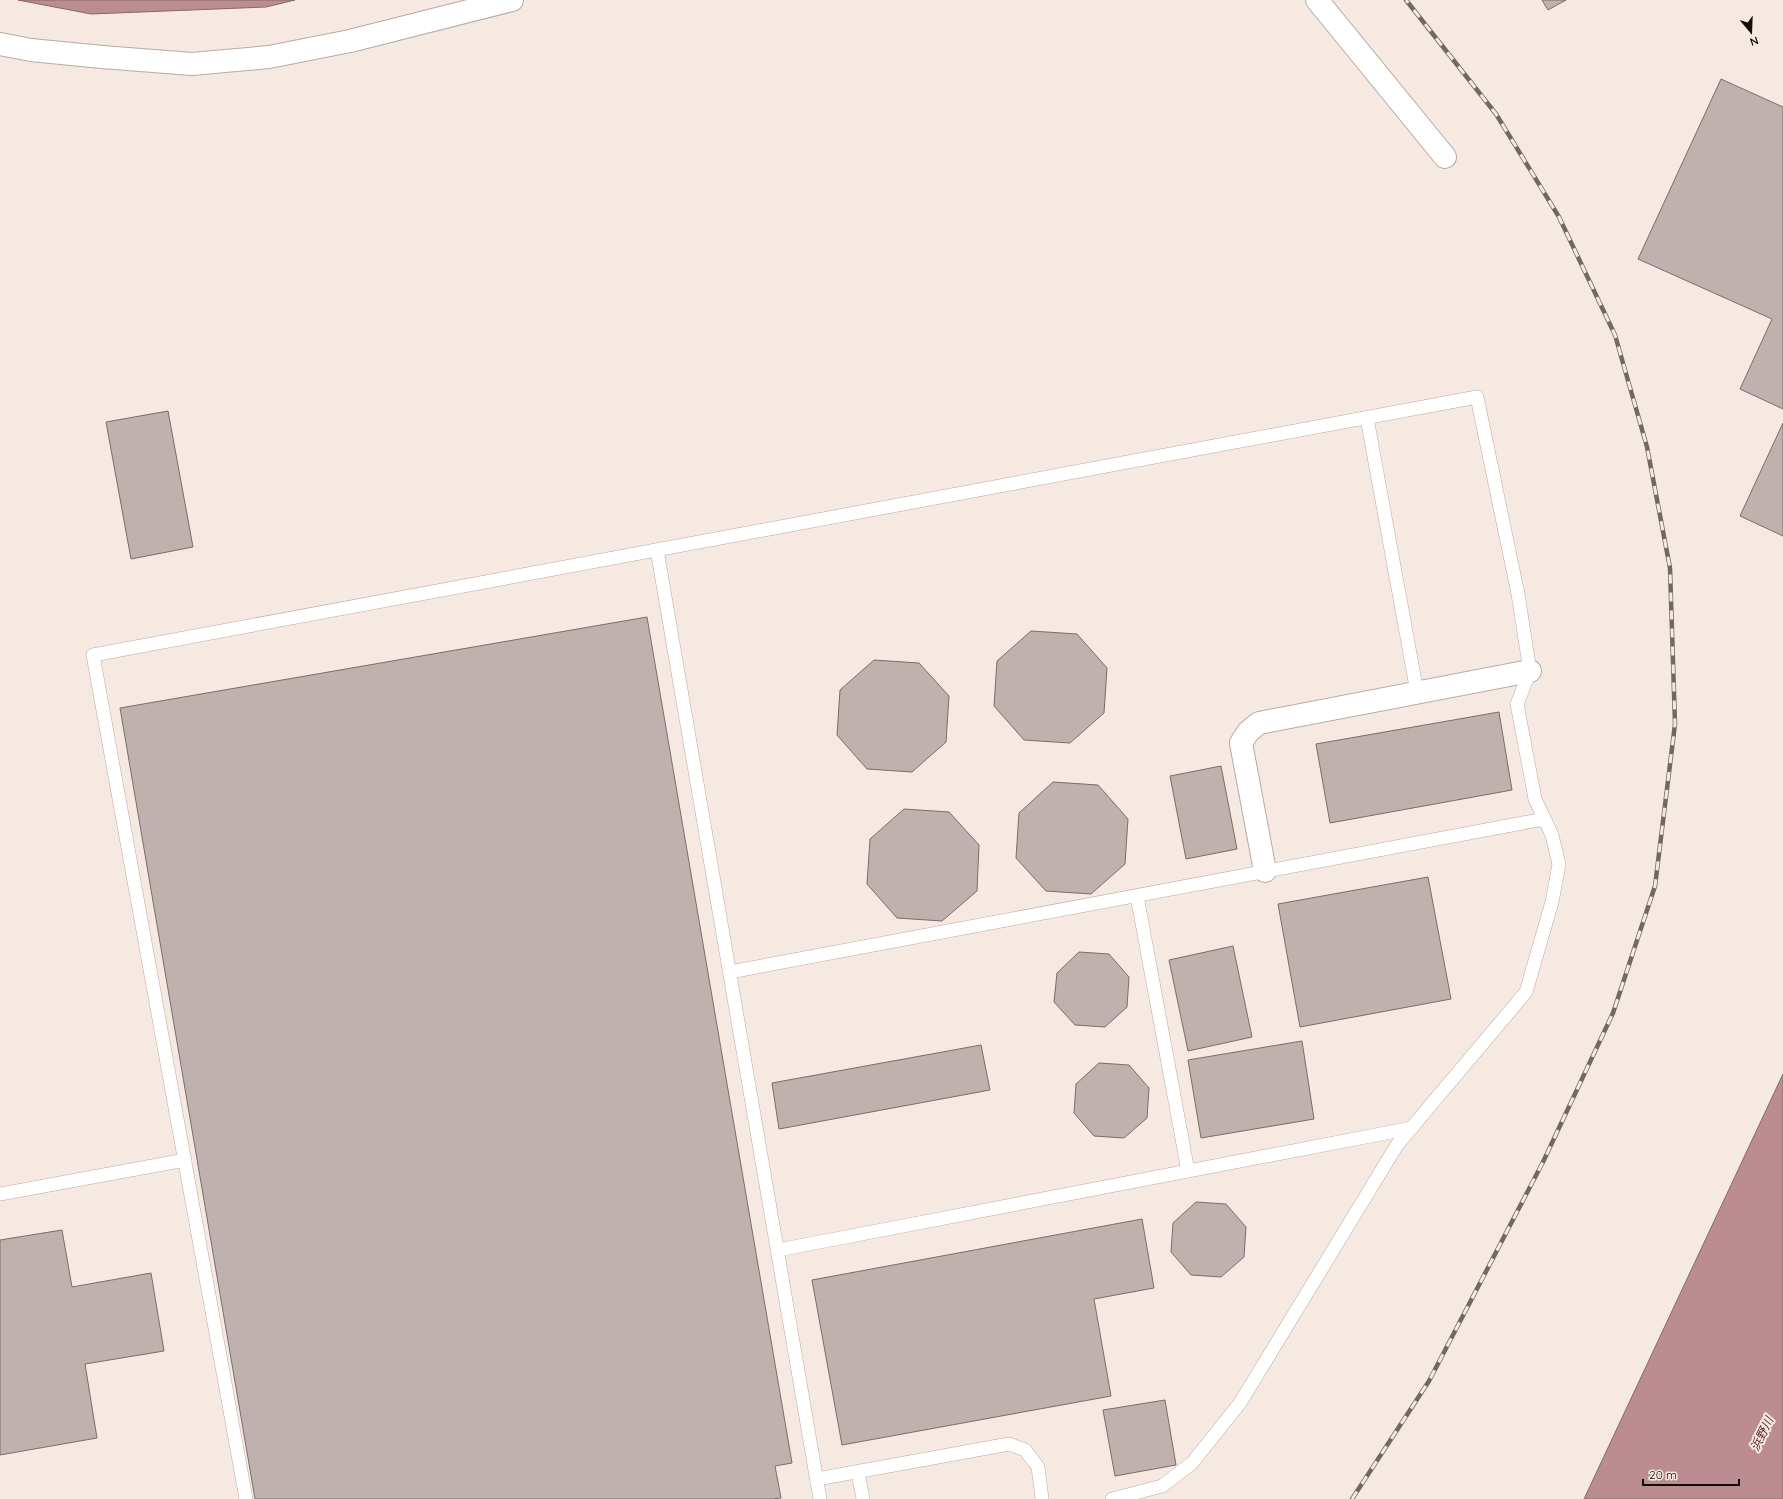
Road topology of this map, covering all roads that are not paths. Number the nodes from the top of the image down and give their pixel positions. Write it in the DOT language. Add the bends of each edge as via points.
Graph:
graph roads {
  1 [pos="512,0"];
  2 [pos="1317,0"];
  3 [pos="0,44"];
  4 [pos="1445,157"];
  5 [pos="1367,418"];
  6 [pos="657,550"];
  7 [pos="1530,671"];
  8 [pos="1417,692"];
  9 [pos="1544,819"];
  10 [pos="1265,871"];
  11 [pos="1136,896"];
  12 [pos="730,972"];
  13 [pos="1412,1128"];
  14 [pos="185,1160"];
  15 [pos="1188,1171"];
  16 [pos="0,1194"];
  17 [pos="778,1250"];
  18 [pos="858,1472"];
  19 [pos="817,1480"];
  20 [pos="246,1499"];
  21 [pos="820,1499"];
  22 [pos="863,1499"];
  23 [pos="1042,1499"];
  24 [pos="1112,1499"];
  1 -- 3 [label="street" via="350,41 269,57 200,63 102,57 31,50"];
  2 -- 4 [label="street"];
  5 -- 6 [label="lane"];
  5 -- 7 [label="lane" via="1476,397 1518,594"];
  5 -- 8 [label="lane"];
  6 -- 12 [label="lane"];
  6 -- 14 [label="lane" via="93,655"];
  7 -- 8 [label="street"];
  7 -- 9 [label="lane" via="1517,704 1535,799"];
  8 -- 10 [label="street" via="1259,723 1248,732 1241,743"];
  9 -- 10 [label="lane"];
  9 -- 13 [label="lane" via="1552,834 1559,864 1552,902 1526,992"];
  10 -- 11 [label="lane"];
  11 -- 12 [label="lane"];
  11 -- 15 [label="lane"];
  12 -- 17 [label="lane"];
  13 -- 15 [label="lane"];
  13 -- 24 [label="lane" via="1397,1145 1240,1403 1192,1462 1162,1486"];
  14 -- 16 [label="lane"];
  14 -- 20 [label="lane"];
  15 -- 17 [label="lane"];
  17 -- 19 [label="lane"];
  18 -- 19 [label="lane"];
  18 -- 22 [label="lane"];
  18 -- 23 [label="lane" via="1009,1444 1025,1450 1038,1467"];
  19 -- 21 [label="lane"];
}
